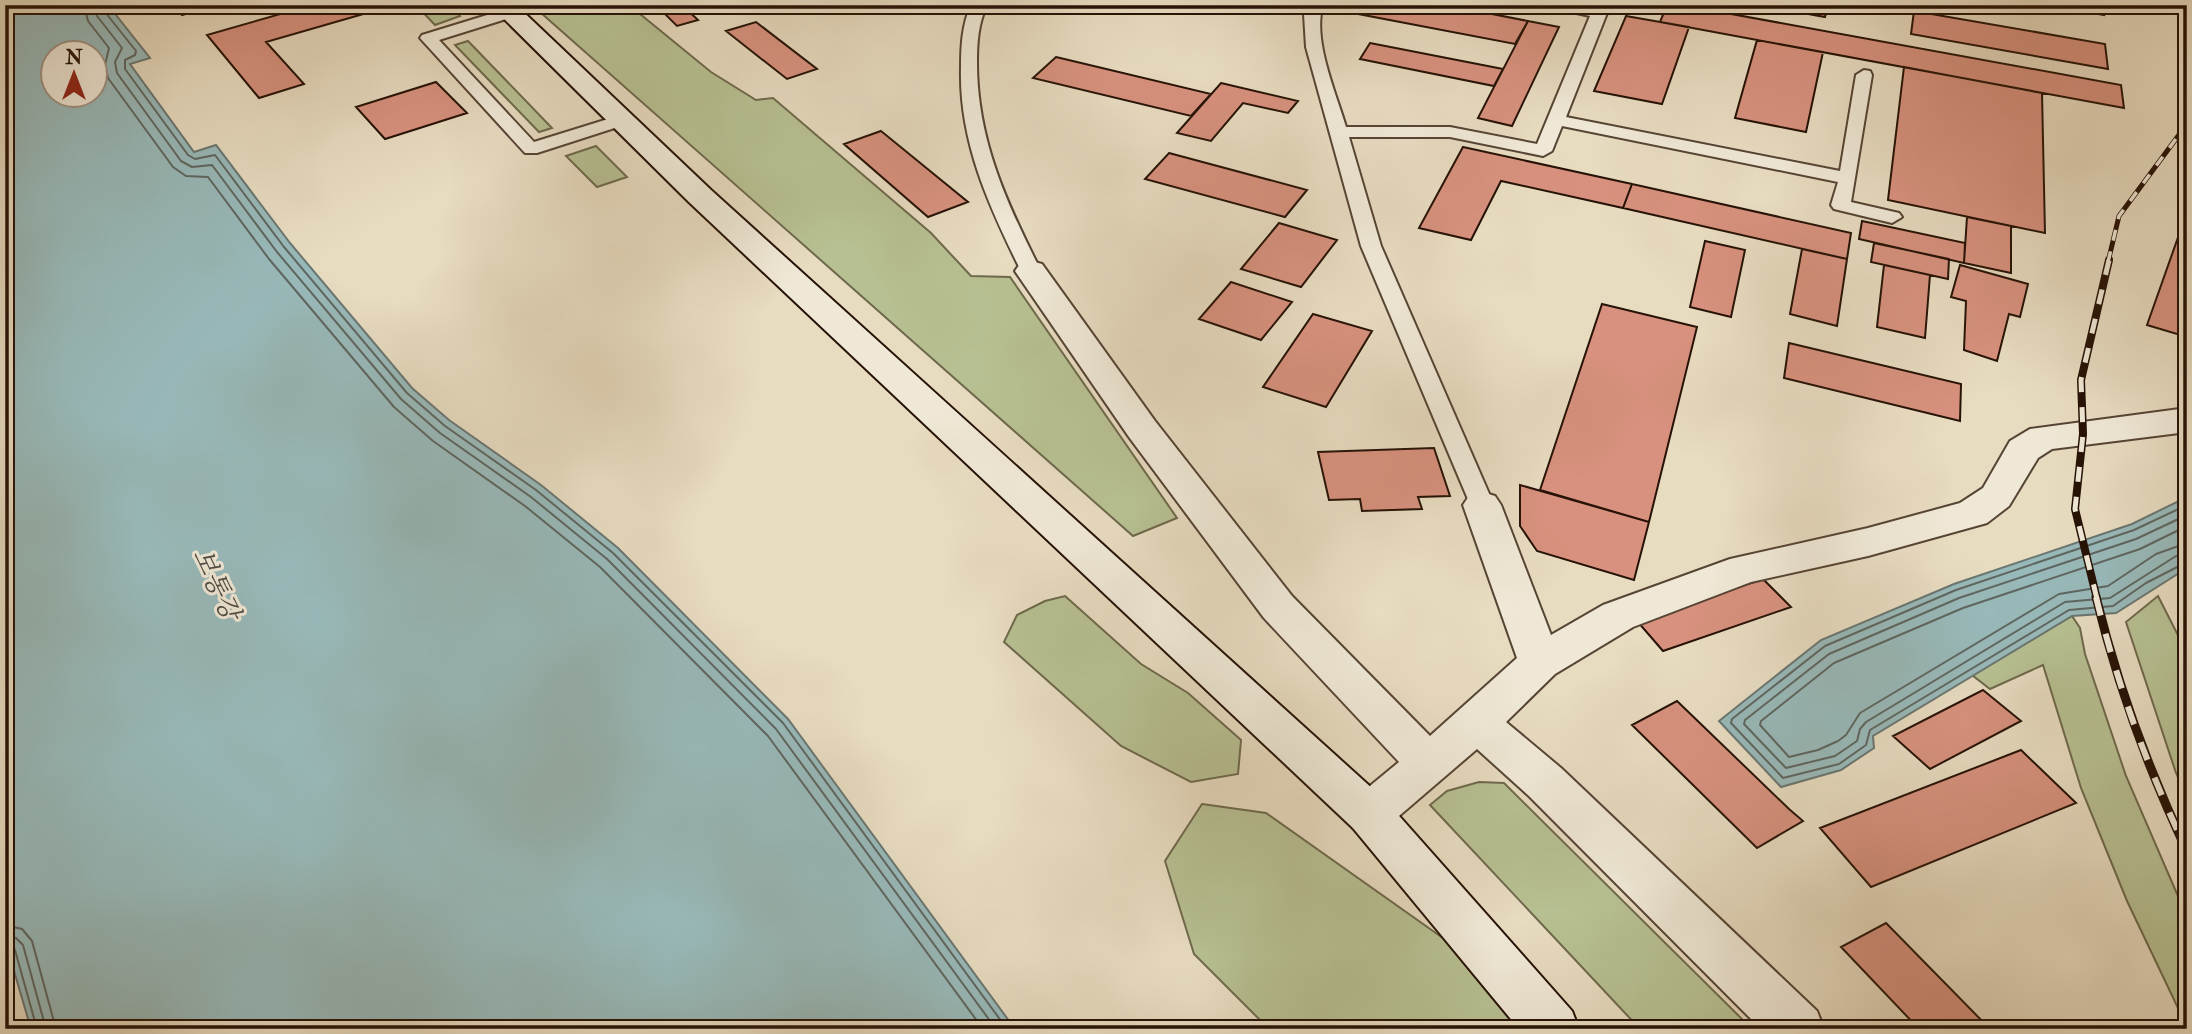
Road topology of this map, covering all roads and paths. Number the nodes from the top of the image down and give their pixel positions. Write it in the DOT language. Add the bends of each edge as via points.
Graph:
graph roads {
  1 [pos="979,5"];
  2 [pos="1315,5"];
  3 [pos="1560,5"];
  4 [pos="506,9"];
  5 [pos="1864,75"];
  6 [pos="621,120"];
  7 [pos="1556,120"];
  8 [pos="1338,132"];
  9 [pos="1848,178"];
  10 [pos="1892,217"];
  11 [pos="1031,271"];
  12 [pos="2187,419"];
  13 [pos="1482,505"];
  14 [pos="1540,662"];
  15 [pos="1478,723"];
  16 [pos="1429,764"];
  17 [pos="1368,814"];
  18 [pos="1553,1029"];
  19 [pos="1798,1029"];
  1 -- 11 [label="lane" via="971,20 967,92 974,134 989,186"];
  2 -- 8 [label="lane" via="1314,47"];
  3 -- 7 [label="lane" via="1599,13"];
  4 -- 6 [label="street"];
  4 -- 6 [label="lane" via="428,38 531,149"];
  5 -- 9 [label="lane"];
  6 -- 17 [label="street"];
  7 -- 8 [label="lane" via="1543,151 1450,132"];
  7 -- 9 [label="lane"];
  8 -- 13 [label="lane" via="1371,246"];
  9 -- 10 [label="lane" via="1841,205"];
  11 -- 16 [label="street" via="1142,429 1278,607"];
  12 -- 14 [label="street" via="2043,438 2023,450 1996,498 1973,513 1744,569 1618,616"];
  13 -- 14 [label="street"];
  14 -- 15 [label="street"];
  15 -- 16 [label="street"];
  15 -- 19 [label="street" via="1545,782"];
  16 -- 17 [label="street"];
  17 -- 18 [label="street"];
}
